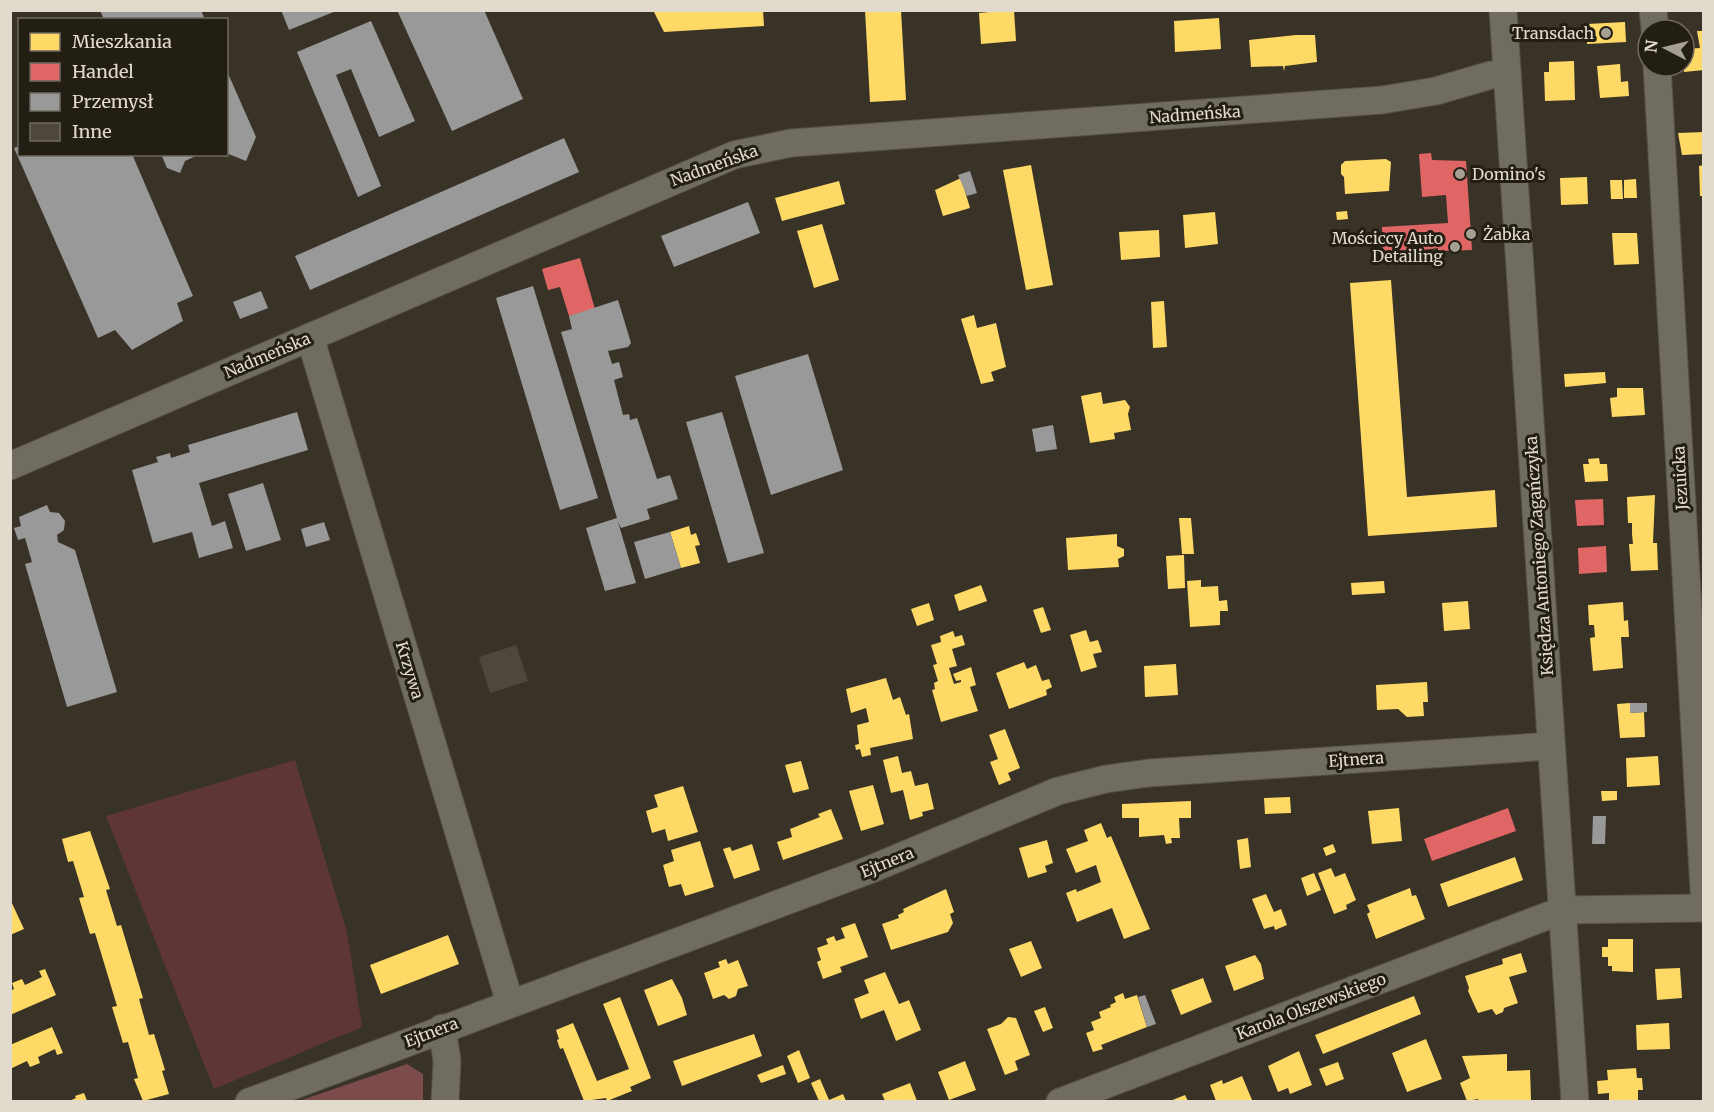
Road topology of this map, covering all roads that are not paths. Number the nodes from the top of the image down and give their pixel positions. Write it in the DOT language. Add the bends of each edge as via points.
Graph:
graph roads {
  1 [pos="1503,10"];
  2 [pos="1507,74"];
  3 [pos="1658,78"];
  4 [pos="310,337"];
  5 [pos="10,466"];
  6 [pos="1551,746"];
  7 [pos="1704,891"];
  8 [pos="1704,908"];
  9 [pos="1563,910"];
  10 [pos="510,1003"];
  11 [pos="442,1028"];
  12 [pos="249,1101"];
  13 [pos="445,1101"];
  14 [pos="1060,1101"];
  15 [pos="1575,1101"];
  1 -- 2 [label="street, Księdza Antoniego Zagańczyka"];
  2 -- 4 [label="street, Nadmeńska" via="1382,100 762,148 702,167"];
  2 -- 6 [label="street, Księdza Antoniego Zagańczyka"];
  3 -- 7 [label="street, Jezuicka"];
  4 -- 5 [label="street, Nadmeńska"];
  4 -- 10 [label="street, Krzywa"];
  6 -- 9 [label="street, Księdza Antoniego Zagańczyka"];
  6 -- 10 [label="street, Ejtnera" via="1106,779 1058,791 869,870"];
  8 -- 9 [label="street, Karola Olszewskiego"];
  9 -- 14 [label="street, Karola Olszewskiego"];
  9 -- 15 [label="street, Księdza Antoniego Zagańczyka"];
  10 -- 11 [label="street, Ejtnera"];
  11 -- 12 [label="street, Ejtnera"];
  11 -- 13 [label="street" via="447,1061"];
}
